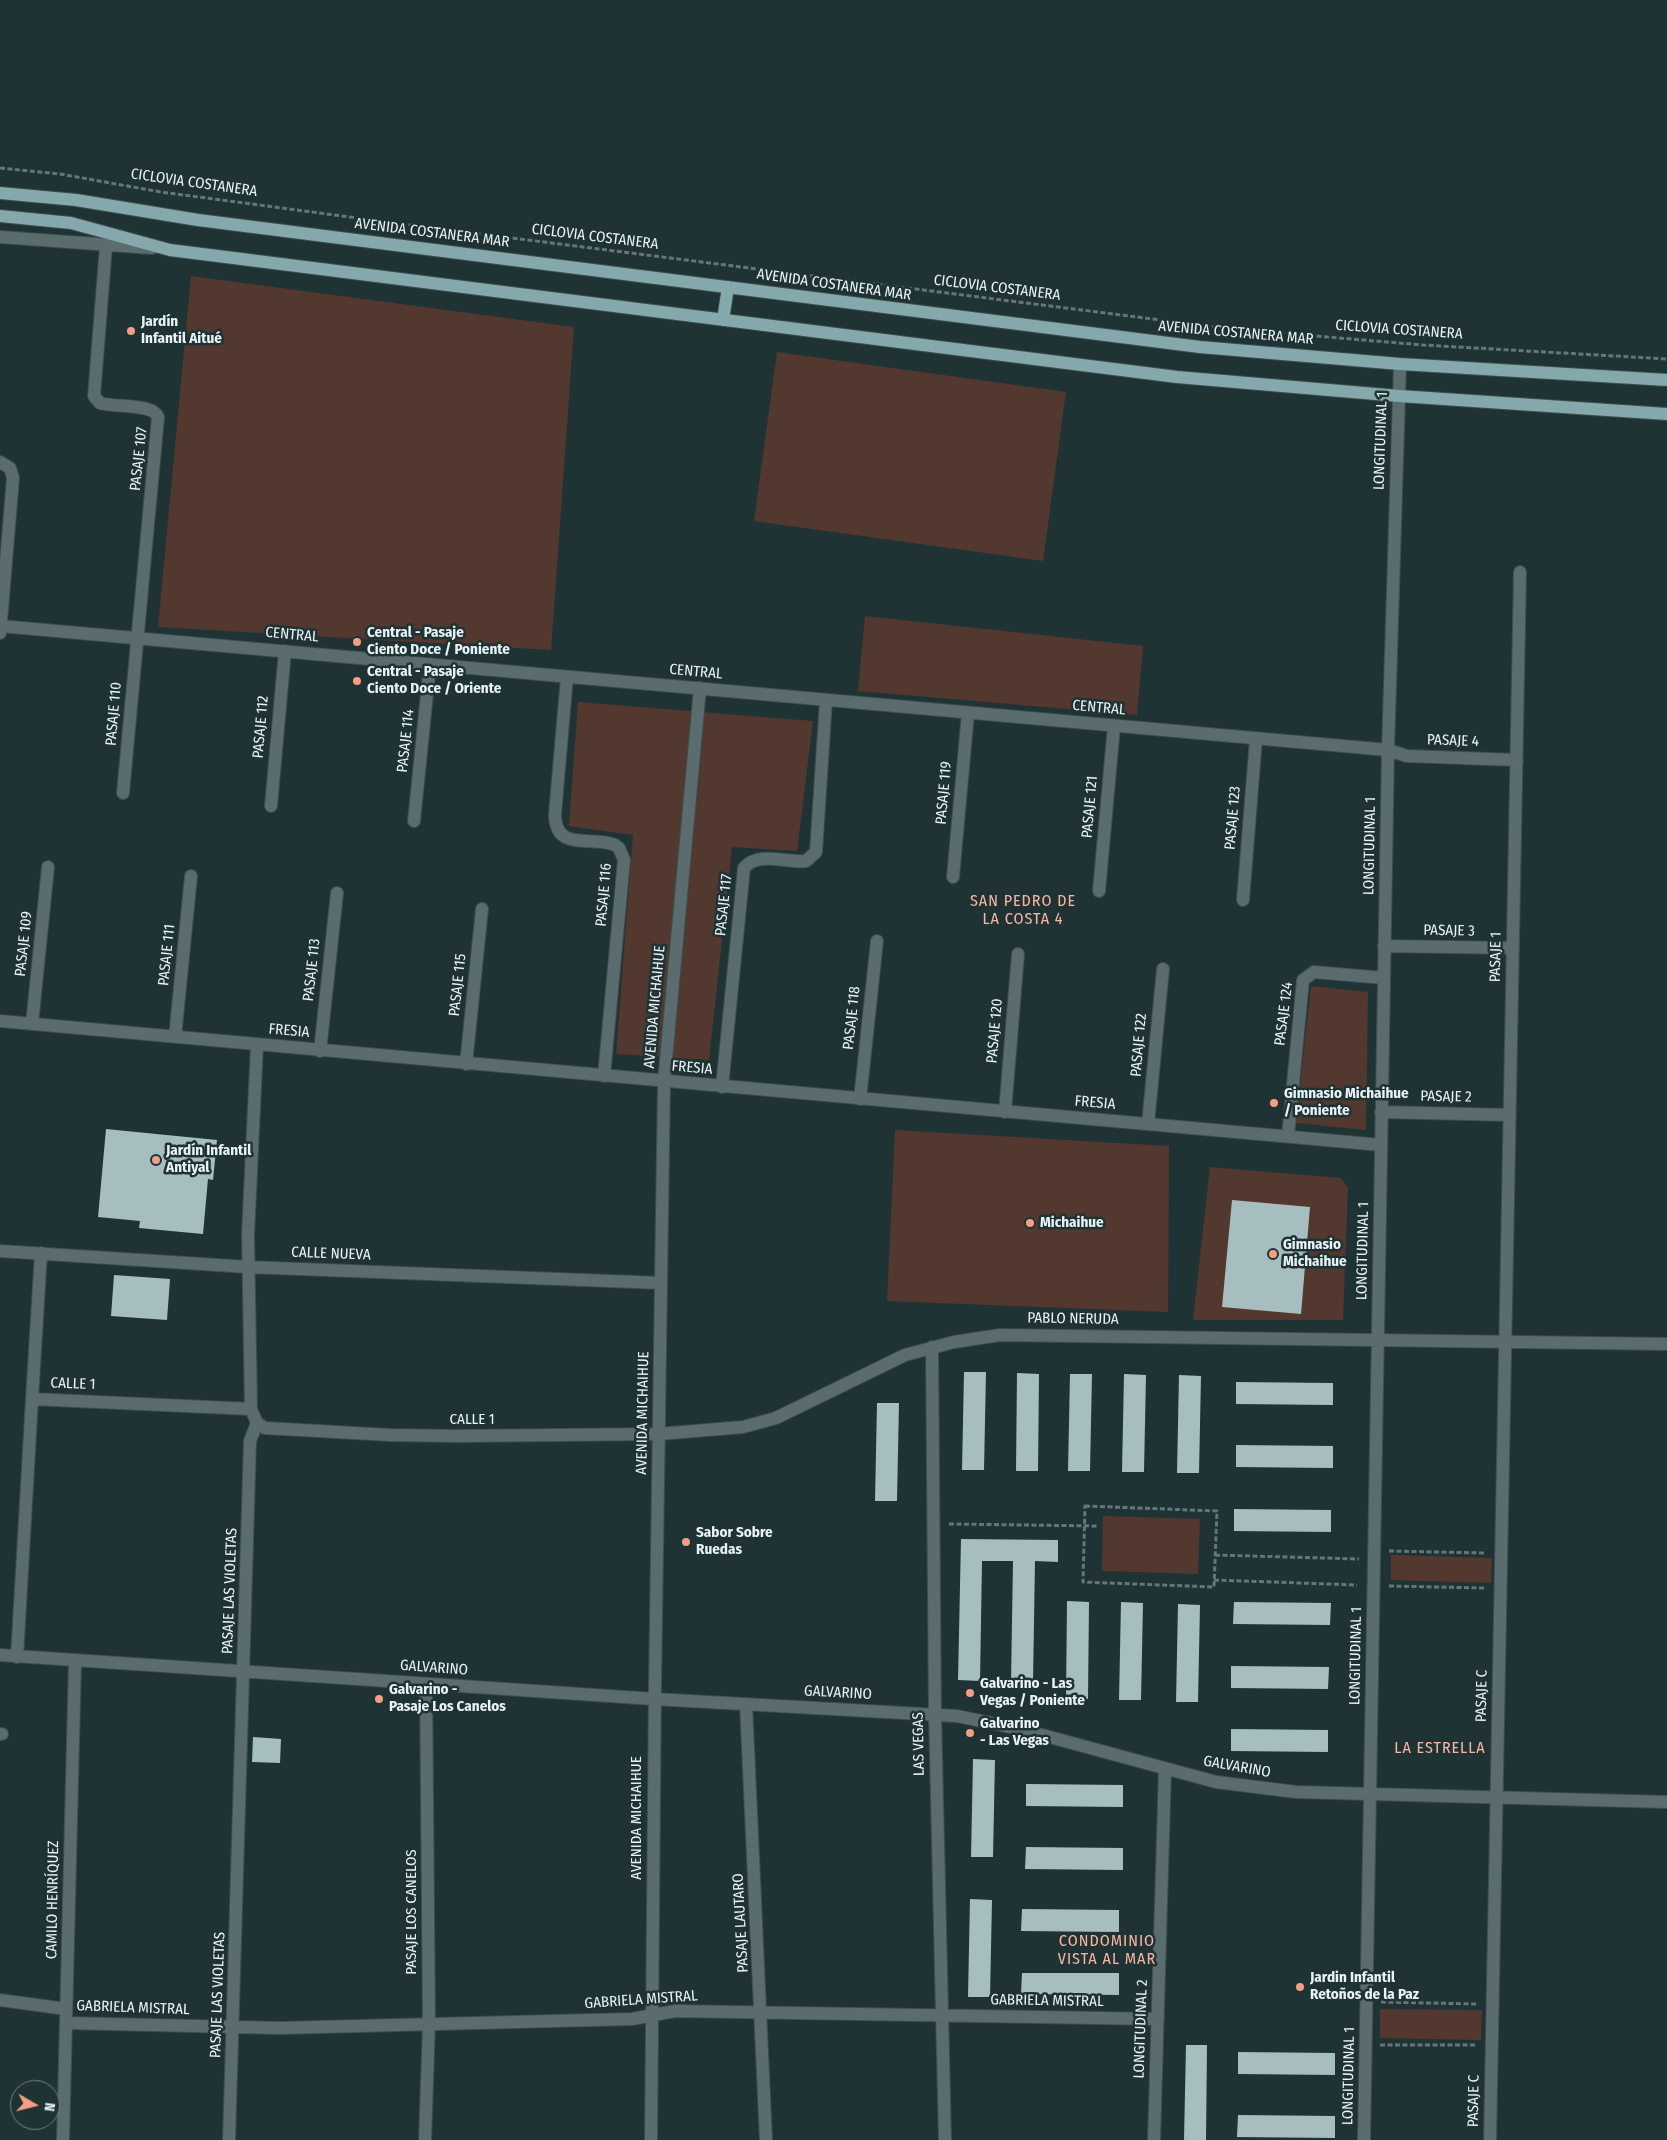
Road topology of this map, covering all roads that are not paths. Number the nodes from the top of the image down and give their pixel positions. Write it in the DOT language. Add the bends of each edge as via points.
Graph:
graph roads {
  1 [pos="0,193"];
  2 [pos="0,216"];
  3 [pos="0,237"];
  4 [pos="106,246"];
  5 [pos="170,250"];
  6 [pos="728,287"];
  7 [pos="724,320"];
  8 [pos="1400,364"];
  9 [pos="1667,380"];
  10 [pos="1399,396"];
  11 [pos="1667,414"];
  12 [pos="0,462"];
  13 [pos="1520,572"];
  14 [pos="0,626"];
  15 [pos="0,633"];
  16 [pos="138,638"];
  17 [pos="285,651"];
  18 [pos="430,664"];
  19 [pos="567,677"];
  20 [pos="700,688"];
  21 [pos="826,700"];
  22 [pos="968,712"];
  23 [pos="1114,726"];
  24 [pos="1256,738"];
  25 [pos="1388,750"];
  26 [pos="1517,760"];
  27 [pos="123,793"];
  28 [pos="271,806"];
  29 [pos="414,821"];
  30 [pos="48,867"];
  31 [pos="191,876"];
  32 [pos="953,877"];
  33 [pos="1099,891"];
  34 [pos="337,893"];
  35 [pos="1243,900"];
  36 [pos="482,909"];
  37 [pos="877,941"];
  38 [pos="1384,946"];
  39 [pos="1513,948"];
  40 [pos="1018,954"];
  41 [pos="1163,969"];
  42 [pos="1384,978"];
  43 [pos="0,1021"];
  44 [pos="32,1024"];
  45 [pos="175,1037"];
  46 [pos="257,1045"];
  47 [pos="320,1050"];
  48 [pos="466,1064"];
  49 [pos="604,1076"];
  50 [pos="664,1082"];
  51 [pos="722,1087"];
  52 [pos="860,1099"];
  53 [pos="1005,1112"];
  54 [pos="1382,1112"];
  55 [pos="1510,1115"];
  56 [pos="1148,1124"];
  57 [pos="1288,1136"];
  58 [pos="1381,1144"];
  59 [pos="0,1251"];
  60 [pos="41,1253"];
  61 [pos="248,1267"];
  62 [pos="661,1283"];
  63 [pos="1378,1340"];
  64 [pos="1505,1342"];
  65 [pos="1667,1344"];
  66 [pos="932,1347"];
  67 [pos="32,1399"];
  68 [pos="251,1408"];
  69 [pos="256,1423"];
  70 [pos="659,1434"];
  71 [pos="0,1655"];
  72 [pos="17,1657"];
  73 [pos="74,1661"];
  74 [pos="244,1672"];
  75 [pos="426,1684"];
  76 [pos="654,1699"];
  77 [pos="746,1704"];
  78 [pos="935,1714"];
  79 [pos="1165,1769"];
  80 [pos="1370,1794"];
  81 [pos="1496,1797"];
  82 [pos="1667,1802"];
  83 [pos="0,2000"];
  84 [pos="66,2010"];
  85 [pos="762,2012"];
  86 [pos="942,2015"];
  87 [pos="652,2016"];
  88 [pos="1158,2019"];
  89 [pos="66,2023"];
  90 [pos="429,2023"];
  91 [pos="233,2027"];
  92 [pos="63,2140"];
  93 [pos="229,2140"];
  94 [pos="425,2140"];
  95 [pos="651,2140"];
  96 [pos="766,2140"];
  97 [pos="945,2140"];
  98 [pos="1154,2140"];
  99 [pos="1364,2140"];
  100 [pos="1490,2140"];
  1 -- 6 [label="main road, AVENIDA COSTANERA MAR" via="76,200 198,220"];
  2 -- 5 [label="main road" via="72,223"];
  3 -- 4 [label="street"];
  4 -- 5 [label="street"];
  4 -- 16 [label="street, PASAJE 107" via="94,396 100,403 149,409 158,417"];
  5 -- 7 [label="main road"];
  6 -- 7 [label="main road"];
  6 -- 8 [label="main road, AVENIDA COSTANERA MAR" via="1191,346"];
  7 -- 10 [label="main road" via="1177,377"];
  8 -- 9 [label="main road, AVENIDA COSTANERA MAR"];
  8 -- 10 [label="street, LONGITUDINAL 1"];
  10 -- 11 [label="main road"];
  10 -- 25 [label="street, LONGITUDINAL 1"];
  12 -- 14 [label="street" via="10,468 13,478"];
  13 -- 26 [label="street, PASAJE 1"];
  14 -- 15 [label="street"];
  14 -- 16 [label="street, CENTRAL"];
  16 -- 17 [label="street, CENTRAL"];
  16 -- 27 [label="street, PASAJE 110"];
  17 -- 18 [label="street, CENTRAL"];
  17 -- 28 [label="street, PASAJE 112"];
  18 -- 19 [label="street, CENTRAL"];
  18 -- 29 [label="street, PASAJE 114"];
  19 -- 20 [label="street, CENTRAL"];
  19 -- 49 [label="street, PASAJE 116" via="556,827 572,840 616,845 624,860"];
  20 -- 21 [label="street, CENTRAL"];
  20 -- 50 [label="street, AVENIDA MICHAIHUE"];
  21 -- 22 [label="street, CENTRAL"];
  21 -- 51 [label="street, PASAJE 117" via="816,852 806,861 757,859 744,868"];
  22 -- 23 [label="street, CENTRAL"];
  22 -- 32 [label="street, PASAJE 119"];
  23 -- 24 [label="street, CENTRAL"];
  23 -- 33 [label="street, PASAJE 121"];
  24 -- 25 [label="street, CENTRAL"];
  24 -- 35 [label="street, PASAJE 123"];
  25 -- 26 [label="street, PASAJE 4" via="1407,756"];
  25 -- 38 [label="street, LONGITUDINAL 1"];
  26 -- 39 [label="street, PASAJE 1"];
  30 -- 44 [label="street, PASAJE 109"];
  31 -- 45 [label="street, PASAJE 111"];
  34 -- 47 [label="street, PASAJE 113"];
  36 -- 48 [label="street, PASAJE 115"];
  37 -- 52 [label="street, PASAJE 118"];
  38 -- 39 [label="street, PASAJE 3"];
  38 -- 42 [label="street, LONGITUDINAL 1"];
  39 -- 55 [label="street, PASAJE 1"];
  40 -- 53 [label="street, PASAJE 120"];
  41 -- 56 [label="street, PASAJE 122"];
  42 -- 54 [label="street, LONGITUDINAL 1"];
  42 -- 57 [label="street, PASAJE 124" via="1314,972 1303,980"];
  43 -- 44 [label="street, FRESIA"];
  44 -- 45 [label="street, FRESIA"];
  45 -- 46 [label="street, FRESIA"];
  46 -- 47 [label="street, FRESIA"];
  46 -- 61 [label="street"];
  47 -- 48 [label="street, FRESIA"];
  48 -- 49 [label="street, FRESIA"];
  49 -- 50 [label="street, FRESIA"];
  50 -- 51 [label="street, FRESIA"];
  50 -- 62 [label="street, AVENIDA MICHAIHUE"];
  51 -- 52 [label="street, FRESIA"];
  52 -- 53 [label="street, FRESIA"];
  53 -- 56 [label="street, FRESIA"];
  54 -- 55 [label="street, PASAJE 2"];
  54 -- 58 [label="street, LONGITUDINAL 1"];
  55 -- 64 [label="street, PASAJE 1"];
  56 -- 57 [label="street, FRESIA"];
  57 -- 58 [label="street, FRESIA"];
  58 -- 63 [label="street, LONGITUDINAL 1"];
  59 -- 60 [label="street, CALLE NUEVA"];
  60 -- 61 [label="street, CALLE NUEVA"];
  60 -- 67 [label="street"];
  61 -- 62 [label="street, CALLE NUEVA"];
  61 -- 68 [label="street"];
  62 -- 70 [label="street, AVENIDA MICHAIHUE"];
  63 -- 64 [label="street, PABLO NERUDA"];
  63 -- 66 [label="street, PABLO NERUDA" via="1008,1334"];
  63 -- 80 [label="street, LONGITUDINAL 1"];
  64 -- 65 [label="street, PABLO NERUDA"];
  64 -- 81 [label="street, PASAJE C"];
  66 -- 70 [label="street, PABLO NERUDA" via="879,1367 761,1423"];
  66 -- 78 [label="street, LAS VEGAS"];
  67 -- 68 [label="street, CALLE 1"];
  67 -- 72 [label="street, CALLE 1"];
  68 -- 69 [label="street"];
  69 -- 70 [label="street, CALLE 1" via="270,1429 390,1436"];
  69 -- 74 [label="street, PASAJE LAS VIOLETAS" via="250,1441"];
  70 -- 76 [label="street, AVENIDA MICHAIHUE"];
  71 -- 72 [label="street, GALVARINO"];
  72 -- 73 [label="street, GALVARINO"];
  73 -- 74 [label="street, GALVARINO"];
  73 -- 84 [label="street, CAMILO HENRÍQUEZ"];
  74 -- 75 [label="street, GALVARINO"];
  74 -- 91 [label="street, PASAJE LAS VIOLETAS"];
  75 -- 76 [label="street, GALVARINO"];
  75 -- 90 [label="street, PASAJE LOS CANELOS"];
  76 -- 77 [label="street, GALVARINO"];
  76 -- 87 [label="street, AVENIDA MICHAIHUE"];
  77 -- 78 [label="street, GALVARINO"];
  77 -- 85 [label="street, PASAJE LAUTARO"];
  78 -- 79 [label="street, GALVARINO" via="1002,1725"];
  78 -- 86 [label="street, LAS VEGAS"];
  79 -- 80 [label="street, GALVARINO" via="1258,1789"];
  79 -- 88 [label="street, LONGITUDINAL 2"];
  80 -- 81 [label="street, GALVARINO"];
  80 -- 99 [label="street, LONGITUDINAL 1"];
  81 -- 82 [label="street, GALVARINO"];
  81 -- 100 [label="street, PASAJE C"];
  83 -- 84 [label="street, GABRIELA MISTRAL"];
  84 -- 89 [label="street, CAMILO HENRÍQUEZ"];
  85 -- 86 [label="street, GABRIELA MISTRAL"];
  85 -- 87 [label="street, GABRIELA MISTRAL" via="676,2011"];
  85 -- 96 [label="street, PASAJE LAUTARO"];
  86 -- 88 [label="street, GABRIELA MISTRAL"];
  86 -- 97 [label="street, LAS VEGAS"];
  87 -- 90 [label="street, GABRIELA MISTRAL"];
  87 -- 95 [label="street, AVENIDA MICHAIHUE"];
  88 -- 98 [label="street, LONGITUDINAL 2"];
  89 -- 91 [label="street, GABRIELA MISTRAL"];
  89 -- 92 [label="street, CAMILO HENRÍQUEZ"];
  90 -- 91 [label="street, GABRIELA MISTRAL"];
  90 -- 94 [label="street, PASAJE LOS CANELOS"];
  91 -- 93 [label="street, PASAJE LAS VIOLETAS"];
}
